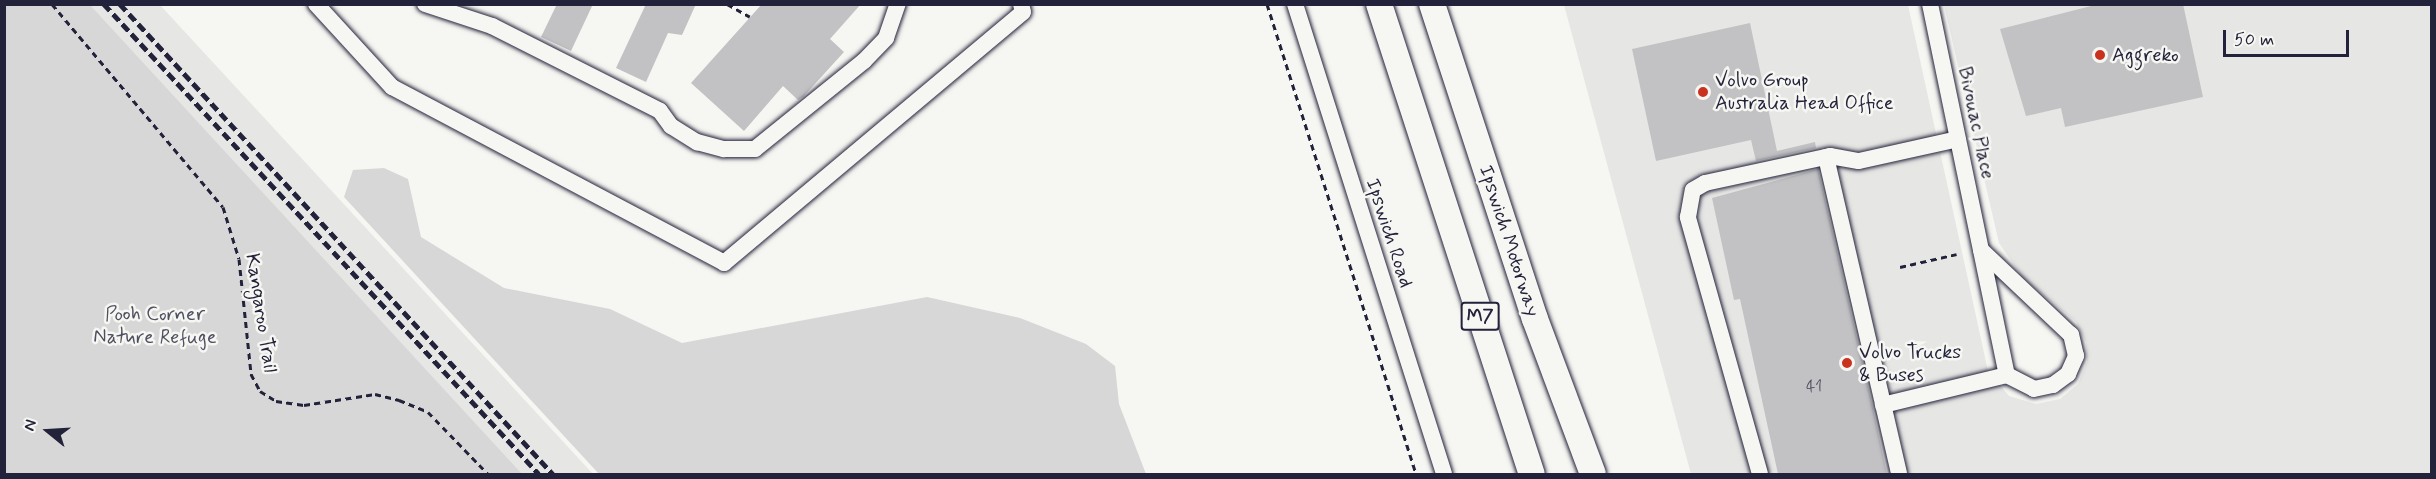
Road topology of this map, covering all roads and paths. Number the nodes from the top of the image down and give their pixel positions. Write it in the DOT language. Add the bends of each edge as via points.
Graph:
graph roads {
  1 [pos="52,4"];
  2 [pos="316,4"];
  3 [pos="424,4"];
  4 [pos="727,4"];
  5 [pos="898,4"];
  6 [pos="1021,4"];
  7 [pos="1267,4"];
  8 [pos="1295,4"];
  9 [pos="1379,4"];
  10 [pos="1432,4"];
  11 [pos="1930,4"];
  12 [pos="750,17"];
  13 [pos="1958,139"];
  14 [pos="1826,157"];
  15 [pos="1981,250"];
  16 [pos="1957,254"];
  17 [pos="1900,267"];
  18 [pos="2007,375"];
  19 [pos="1883,405"];
  20 [pos="488,474"];
  21 [pos="1416,474"];
  22 [pos="1444,474"];
  23 [pos="1532,474"];
  24 [pos="1593,474"];
  25 [pos="1760,474"];
  26 [pos="1899,474"];
  1 -- 20 [label="path, Kangaroo Trail" via="223,207 239,259 251,374 260,391 276,401 304,405 375,394 399,400 428,412"];
  2 -- 6 [label="street" via="392,87 724,262 1023,12"];
  3 -- 5 [label="street" via="492,26 660,111 671,126 697,142 724,149 755,149 864,61 886,38"];
  4 -- 12 [label="path"];
  7 -- 21 [label="path"];
  8 -- 22 [label="street, Ipswich Road"];
  9 -- 23 [label="highway, M7"];
  10 -- 24 [label="highway, Ipswich Motorway / M7" via="1534,320"];
  11 -- 13 [label="street, Bivouac Place"];
  13 -- 14 [label="street" via="1862,161"];
  13 -- 15 [label="street, Bivouac Place"];
  14 -- 19 [label="street"];
  14 -- 25 [label="street" via="1702,183 1687,205"];
  15 -- 18 [label="street, Bivouac Place"];
  15 -- 18 [label="street" via="2056,318 2071,335 2076,356 2068,374 2053,385 2034,388"];
  16 -- 17 [label="path"];
  18 -- 19 [label="street"];
  19 -- 26 [label="street"];
}
